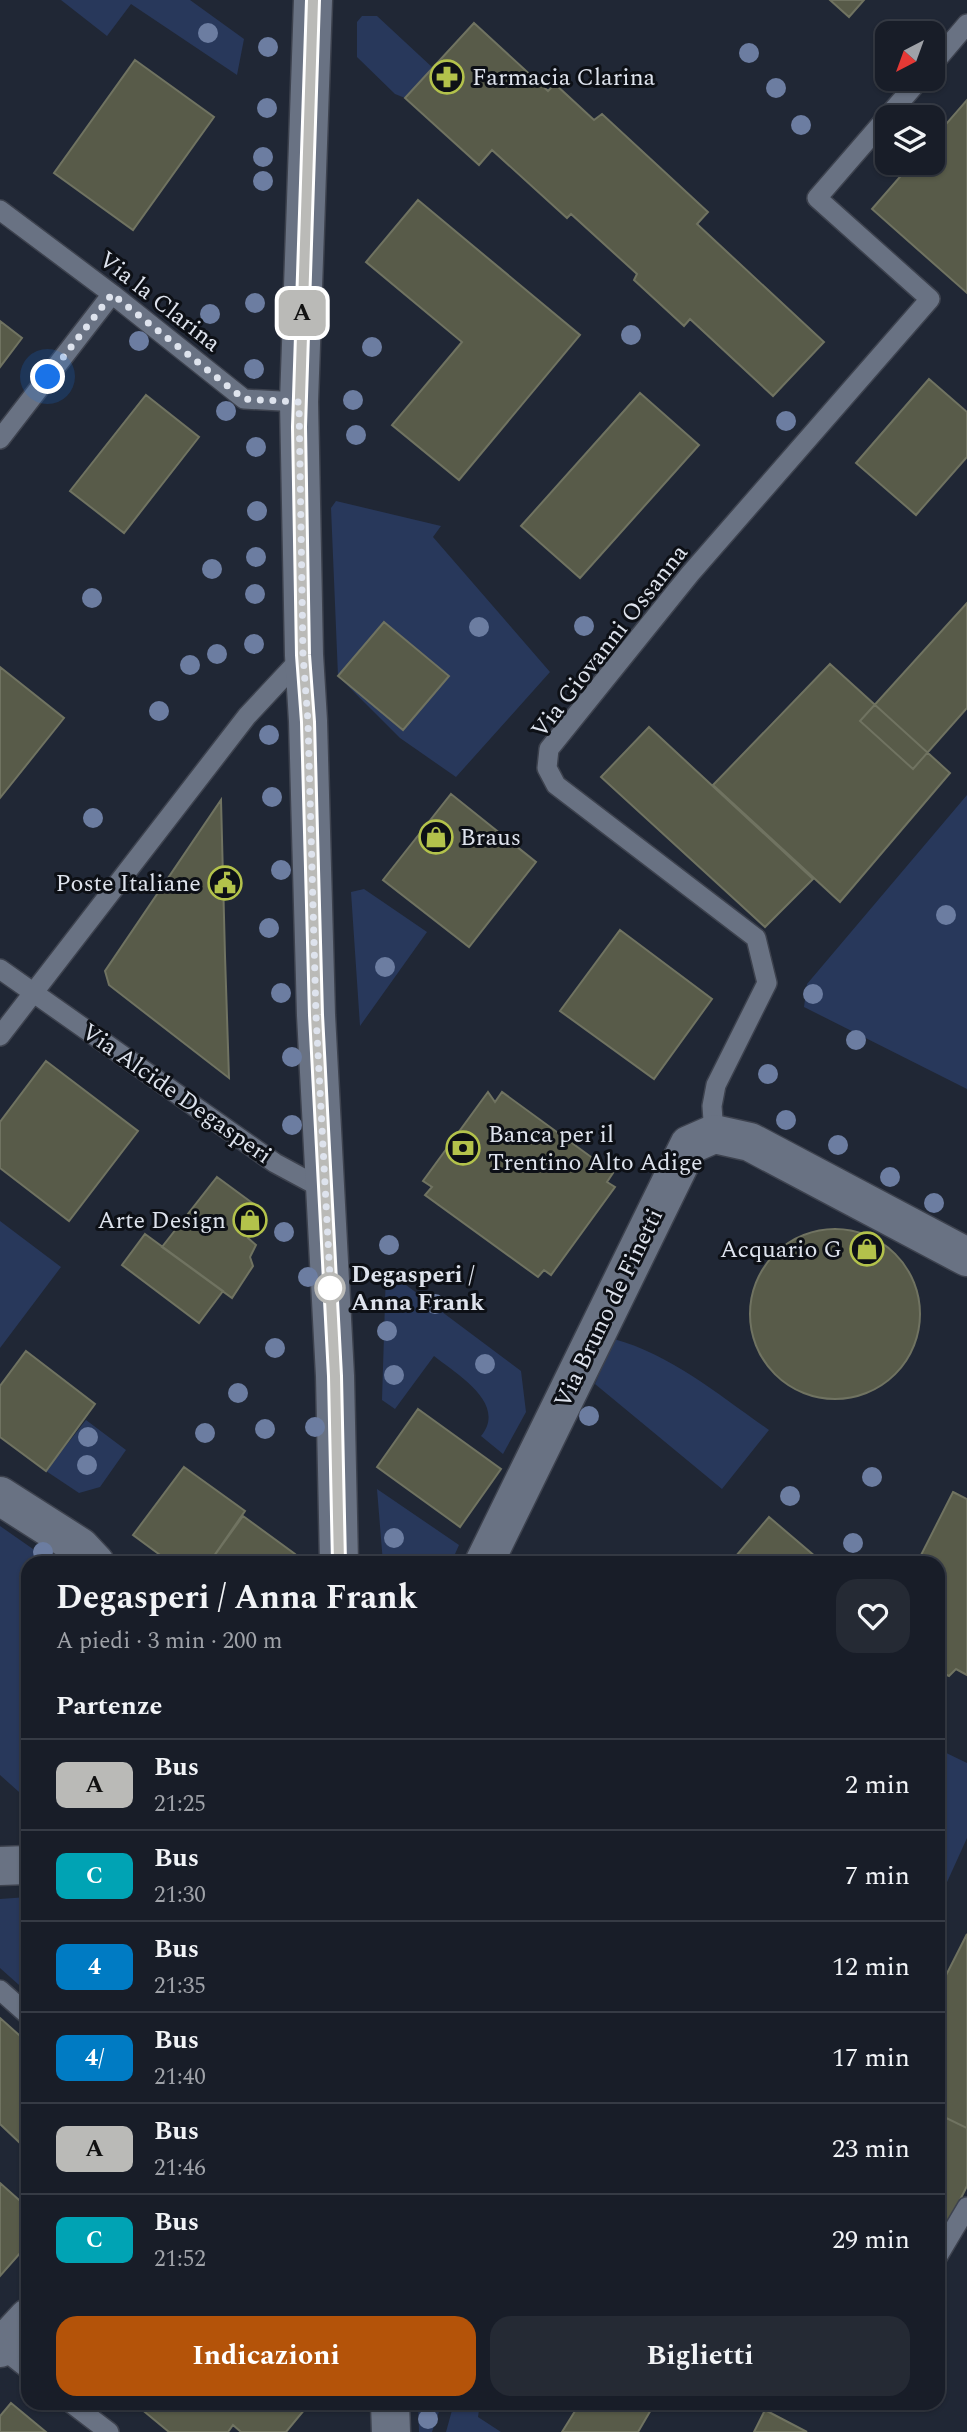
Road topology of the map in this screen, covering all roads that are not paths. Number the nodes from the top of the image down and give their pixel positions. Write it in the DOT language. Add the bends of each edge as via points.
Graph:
graph roads {
  1 [pos="313,0"];
  2 [pos="967,24"];
  3 [pos="945,50"];
  4 [pos="910,91"];
  5 [pos="0,210"];
  6 [pos="112,294"];
  7 [pos="299,402"];
  8 [pos="0,439"];
  9 [pos="303,655"];
  10 [pos="0,969"];
  11 [pos="32,992"];
  12 [pos="0,1036"];
  13 [pos="715,1134"];
  14 [pos="325,1190"];
  15 [pos="967,1257"];
  16 [pos="0,1496"];
  17 [pos="88,1556"];
  18 [pos="339,1556"];
  19 [pos="487,1556"];
  20 [pos="21,1865"];
  21 [pos="0,1866"];
  22 [pos="0,1990"];
  23 [pos="21,2009"];
  24 [pos="967,2207"];
  25 [pos="945,2244"];
  26 [pos="21,2326"];
  27 [pos="0,2348"];
  28 [pos="21,2364"];
  29 [pos="80,2410"];
  30 [pos="390,2410"];
  31 [pos="109,2432"];
  32 [pos="391,2432"];
  1 -- 7 [label="street"];
  2 -- 3 [label="lane"];
  4 -- 13 [label="lane, Via Giovanni Ossanna" via="817,198 930,299 690,574 549,749 547,768 556,785 756,938 767,983 716,1085 712,1106"];
  5 -- 6 [label="lane, Via la Clarina"];
  6 -- 7 [label="lane, Via la Clarina" via="244,399"];
  6 -- 8 [label="lane"];
  7 -- 9 [label="street"];
  9 -- 11 [label="lane" via="247,716"];
  9 -- 14 [label="street"];
  10 -- 11 [label="lane, Via Alcide Degasperi"];
  11 -- 12 [label="lane"];
  11 -- 14 [label="lane, Via Alcide Degasperi" via="275,1163"];
  13 -- 15 [label="street" via="750,1142"];
  13 -- 19 [label="street, Via Bruno de Finetti" via="689,1145"];
  14 -- 18 [label="street"];
  16 -- 17 [label="street"];
  20 -- 21 [label="street"];
  22 -- 23 [label="lane"];
  24 -- 25 [label="lane"];
  26 -- 27 [label="street"];
  27 -- 28 [label="lane"];
  29 -- 31 [label="lane"];
  30 -- 32 [label="street"];
}
